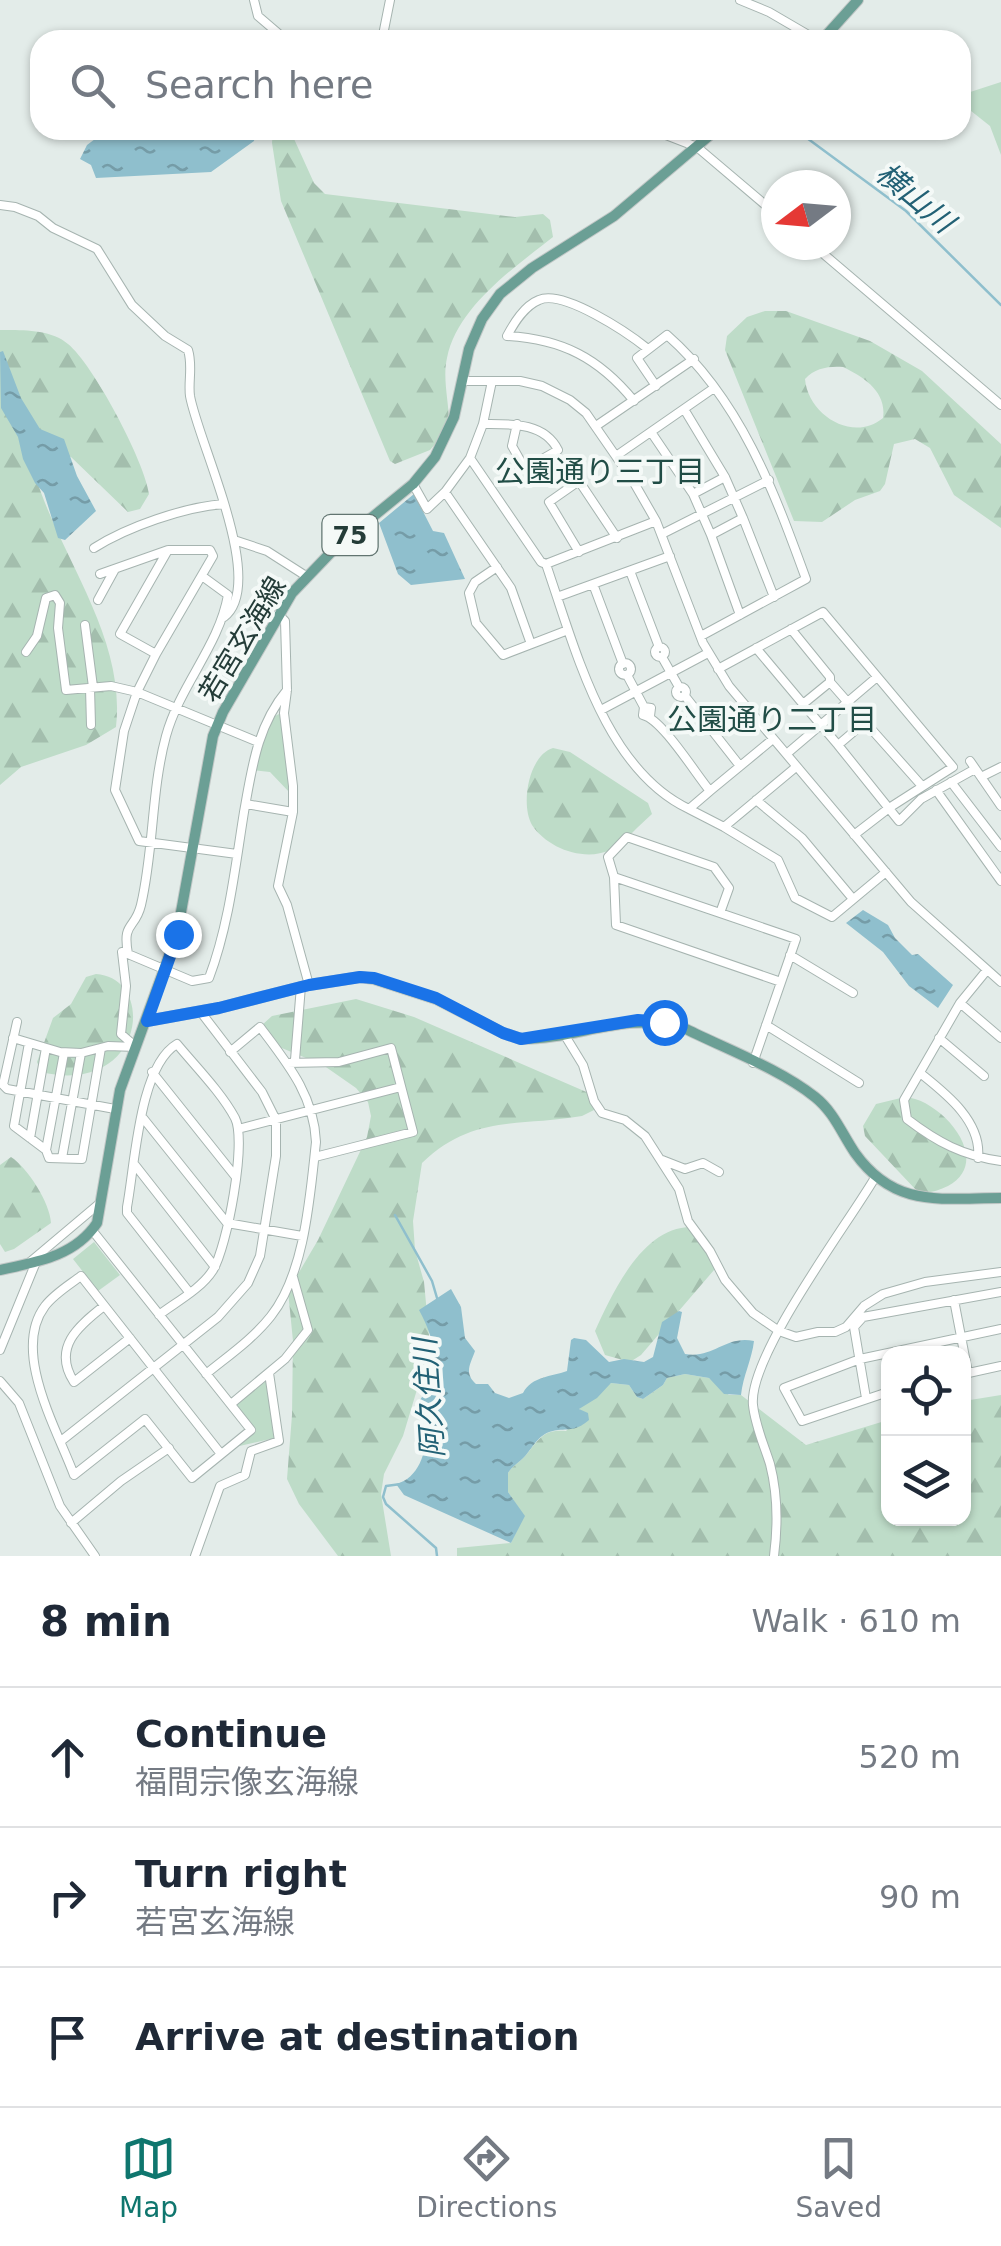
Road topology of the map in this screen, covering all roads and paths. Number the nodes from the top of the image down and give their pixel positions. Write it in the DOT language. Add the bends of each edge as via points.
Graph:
graph roads {
  1 [pos="254,0"];
  2 [pos="390,0"];
  3 [pos="740,0"];
  4 [pos="858,0"];
  5 [pos="274,30"];
  6 [pos="384,30"];
  7 [pos="801,30"];
  8 [pos="829,30"];
  9 [pos="680,140"];
  10 [pos="704,140"];
  11 [pos="696,146"];
  12 [pos="761,201"];
  13 [pos="0,205"];
  14 [pos="831,260"];
  15 [pos="648,349"];
  16 [pos="694,359"];
  17 [pos="492,380"];
  18 [pos="462,381"];
  19 [pos="656,386"];
  20 [pos="714,388"];
  21 [pos="634,401"];
  22 [pos="1001,406"];
  23 [pos="684,409"];
  24 [pos="484,424"];
  25 [pos="516,424"];
  26 [pos="596,426"];
  27 [pos="651,432"];
  28 [pos="616,456"];
  29 [pos="470,458"];
  30 [pos="725,477"];
  31 [pos="769,480"];
  32 [pos="414,484"];
  33 [pos="446,492"];
  34 [pos="693,494"];
  35 [pos="734,498"];
  36 [pos="224,504"];
  37 [pos="702,514"];
  38 [pos="743,518"];
  39 [pos="656,521"];
  40 [pos="662,534"];
  41 [pos="711,535"];
  42 [pos="617,538"];
  43 [pos="234,540"];
  44 [pos="94,548"];
  45 [pos="168,550"];
  46 [pos="579,552"];
  47 [pos="670,556"];
  48 [pos="546,564"];
  49 [pos="496,567"];
  50 [pos="115,568"];
  51 [pos="630,571"];
  52 [pos="100,574"];
  53 [pos="202,576"];
  54 [pos="306,576"];
  55 [pos="593,584"];
  56 [pos="557,597"];
  57 [pos="774,597"];
  58 [pos="98,600"];
  59 [pos="278,614"];
  60 [pos="740,615"];
  61 [pos="224,617"];
  62 [pos="85,625"];
  63 [pos="791,629"];
  64 [pos="568,630"];
  65 [pos="700,636"];
  66 [pos="531,644"];
  67 [pos="756,648"];
  68 [pos="26,652"];
  69 [pos="708,652"];
  70 [pos="156,654"];
  71 [pos="718,669"];
  72 [pos="670,673"];
  73 [pos="878,677"];
  74 [pos="830,682"];
  75 [pos="91,688"];
  76 [pos="287,690"];
  77 [pos="136,692"];
  78 [pos="636,692"];
  79 [pos="848,702"];
  80 [pos="803,704"];
  81 [pos="175,709"];
  82 [pos="601,710"];
  83 [pos="865,722"];
  84 [pos="92,725"];
  85 [pos="821,725"];
  86 [pos="216,726"];
  87 [pos="773,739"];
  88 [pos="258,742"];
  89 [pos="838,745"];
  90 [pos="790,750"];
  91 [pos="740,766"];
  92 [pos="796,766"];
  93 [pos="1001,768"];
  94 [pos="975,769"];
  95 [pos="951,782"];
  96 [pos="922,786"];
  97 [pos="936,790"];
  98 [pos="710,792"];
  99 [pos="756,800"];
  100 [pos="246,804"];
  101 [pos="1001,806"];
  102 [pos="889,808"];
  103 [pos="689,809"];
  104 [pos="293,812"];
  105 [pos="724,826"];
  106 [pos="854,835"];
  107 [pos="149,842"];
  108 [pos="193,848"];
  109 [pos="1001,848"];
  110 [pos="237,854"];
  111 [pos="886,872"];
  112 [pos="614,877"];
  113 [pos="1001,881"];
  114 [pos="853,899"];
  115 [pos="720,913"];
  116 [pos="122,952"];
  117 [pos="790,954"];
  118 [pos="165,970"];
  119 [pos="987,970"];
  120 [pos="781,982"];
  121 [pos="1001,982"];
  122 [pos="305,986"];
  123 [pos="853,993"];
  124 [pos="960,1003"];
  125 [pos="200,1011"];
  126 [pos="147,1021"];
  127 [pos="17,1022"];
  128 [pos="766,1025"];
  129 [pos="564,1034"];
  130 [pos="13,1038"];
  131 [pos="940,1038"];
  132 [pos="1001,1038"];
  133 [pos="30,1043"];
  134 [pos="136,1047"];
  135 [pos="46,1048"];
  136 [pos="101,1048"];
  137 [pos="64,1052"];
  138 [pos="230,1052"];
  139 [pos="81,1053"];
  140 [pos="291,1061"];
  141 [pos="753,1063"];
  142 [pos="152,1072"];
  143 [pos="920,1073"];
  144 [pos="984,1076"];
  145 [pos="859,1083"];
  146 [pos="401,1087"];
  147 [pos="20,1092"];
  148 [pos="37,1095"];
  149 [pos="55,1098"];
  150 [pos="72,1101"];
  151 [pos="91,1105"];
  152 [pos="115,1109"];
  153 [pos="311,1111"];
  154 [pos="142,1118"];
  155 [pos="276,1120"];
  156 [pos="238,1130"];
  157 [pos="30,1138"];
  158 [pos="46,1150"];
  159 [pos="314,1157"];
  160 [pos="62,1158"];
  161 [pos="978,1158"];
  162 [pos="662,1160"];
  163 [pos="1001,1161"];
  164 [pos="135,1165"];
  165 [pos="719,1172"];
  166 [pos="235,1176"];
  167 [pos="874,1180"];
  168 [pos="1001,1198"];
  169 [pos="104,1200"];
  170 [pos="227,1223"];
  171 [pos="92,1230"];
  172 [pos="264,1230"];
  173 [pos="302,1236"];
  174 [pos="32,1263"];
  175 [pos="215,1267"];
  176 [pos="0,1270"];
  177 [pos="1001,1272"];
  178 [pos="293,1276"];
  179 [pos="189,1292"];
  180 [pos="1001,1292"];
  181 [pos="954,1300"];
  182 [pos="104,1306"];
  183 [pos="159,1314"];
  184 [pos="9,1326"];
  185 [pos="1001,1329"];
  186 [pos="779,1331"];
  187 [pos="0,1334"];
  188 [pos="961,1336"];
  189 [pos="130,1338"];
  190 [pos="182,1344"];
  191 [pos="962,1346"];
  192 [pos="0,1350"];
  193 [pos="860,1359"];
  194 [pos="1001,1366"];
  195 [pos="153,1368"];
  196 [pos="269,1373"];
  197 [pos="971,1373"];
  198 [pos="206,1374"];
  199 [pos="0,1381"];
  200 [pos="881,1394"];
  201 [pos="866,1398"];
  202 [pos="231,1404"];
  203 [pos="61,1440"];
  204 [pos="168,1448"];
  205 [pos="221,1454"];
  206 [pos="70,1524"];
  207 [pos="94,1556"];
  208 [pos="196,1556"];
  209 [pos="774,1556"];
  1 -- 5 [label="street" via="258,16"];
  2 -- 6 [label="street"];
  3 -- 7 [label="street"];
  4 -- 8 [label="main road"];
  9 -- 11 [label="street"];
  10 -- 11 [label="main road, 若宮玄海線 / 75"];
  11 -- 12 [label="street"];
  11 -- 18 [label="main road, 若宮玄海線 / 75" via="614,216 500,294 473,339"];
  13 -- 36 [label="street" via="38,216 97,250 138,313 188,350 190,396"];
  14 -- 22 [label="street"];
  15 -- 16 [label="street" via="667,335"];
  15 -- 19 [label="street" via="636,358"];
  15 -- 21 [label="street" via="552,298 533,303 507,336 574,349 604,368"];
  16 -- 19 [label="street"];
  16 -- 20 [label="street"];
  17 -- 18 [label="street"];
  17 -- 24 [label="street"];
  17 -- 26 [label="street" via="552,390"];
  18 -- 32 [label="main road, 若宮玄海線 / 75" via="446,438"];
  19 -- 21 [label="street"];
  20 -- 23 [label="street"];
  20 -- 31 [label="street"];
  21 -- 26 [label="street"];
  23 -- 27 [label="street"];
  23 -- 30 [label="street"];
  24 -- 25 [label="street"];
  24 -- 29 [label="street"];
  25 -- 25 [label="street" via="547,436 558,450 526,469 512,446"];
  26 -- 28 [label="street"];
  27 -- 28 [label="street"];
  27 -- 34 [label="street"];
  28 -- 39 [label="street"];
  29 -- 33 [label="street"];
  29 -- 48 [label="street"];
  30 -- 34 [label="street"];
  30 -- 35 [label="street"];
  31 -- 35 [label="street"];
  31 -- 57 [label="street" via="806,579"];
  32 -- 33 [label="street" via="427,508"];
  32 -- 54 [label="main road, 若宮玄海線 / 75"];
  33 -- 49 [label="street"];
  34 -- 37 [label="street"];
  35 -- 37 [label="street"];
  35 -- 38 [label="street"];
  36 -- 43 [label="street"];
  36 -- 44 [label="street" via="157,518"];
  37 -- 40 [label="street"];
  37 -- 41 [label="street"];
  38 -- 41 [label="street"];
  38 -- 57 [label="street"];
  39 -- 40 [label="street"];
  39 -- 42 [label="street"];
  40 -- 47 [label="street"];
  41 -- 60 [label="street"];
  42 -- 46 [label="street"];
  42 -- 46 [label="street" via="579,481 549,502"];
  43 -- 54 [label="street"];
  43 -- 61 [label="street" via="239,579"];
  45 -- 50 [label="street"];
  45 -- 53 [label="street" via="210,550"];
  45 -- 70 [label="street" via="120,634"];
  46 -- 48 [label="street"];
  47 -- 51 [label="street"];
  47 -- 65 [label="street"];
  48 -- 56 [label="street"];
  49 -- 66 [label="street"];
  49 -- 66 [label="street" via="471,586 472,614 504,654"];
  50 -- 52 [label="street"];
  50 -- 58 [label="street"];
  51 -- 55 [label="street"];
  51 -- 72 [label="street"];
  53 -- 61 [label="street" via="228,595"];
  53 -- 70 [label="street"];
  54 -- 59 [label="main road, 若宮玄海線 / 75"];
  55 -- 56 [label="street"];
  55 -- 78 [label="street" via="623,664 619,670"];
  56 -- 64 [label="street"];
  57 -- 60 [label="street"];
  59 -- 76 [label="street" via="285,622"];
  59 -- 86 [label="main road, 若宮玄海線 / 75"];
  60 -- 65 [label="street"];
  61 -- 81 [label="street"];
  62 -- 75 [label="street"];
  63 -- 67 [label="street"];
  63 -- 73 [label="street" via="823,612"];
  63 -- 74 [label="street"];
  64 -- 66 [label="street"];
  64 -- 82 [label="street"];
  65 -- 69 [label="street"];
  67 -- 71 [label="street"];
  67 -- 80 [label="street"];
  68 -- 75 [label="street" via="46,598 56,595 66,690"];
  69 -- 71 [label="street"];
  69 -- 72 [label="street"];
  70 -- 77 [label="street"];
  71 -- 87 [label="street"];
  72 -- 78 [label="street"];
  72 -- 91 [label="street"];
  73 -- 79 [label="street"];
  73 -- 96 [label="street" via="953,767"];
  74 -- 79 [label="street"];
  74 -- 80 [label="street"];
  75 -- 77 [label="street"];
  75 -- 84 [label="street"];
  76 -- 88 [label="street"];
  76 -- 104 [label="street"];
  77 -- 81 [label="street"];
  77 -- 107 [label="street" via="115,790 135,835"];
  78 -- 82 [label="street"];
  78 -- 98 [label="street"];
  79 -- 83 [label="street"];
  79 -- 85 [label="street"];
  80 -- 85 [label="street"];
  81 -- 86 [label="street"];
  81 -- 107 [label="street"];
  82 -- 103 [label="street" via="663,796"];
  83 -- 89 [label="street"];
  83 -- 96 [label="street"];
  85 -- 89 [label="street"];
  85 -- 90 [label="street"];
  86 -- 88 [label="street"];
  86 -- 108 [label="main road, 若宮玄海線 / 75"];
  87 -- 91 [label="street"];
  87 -- 92 [label="street"];
  88 -- 100 [label="street"];
  89 -- 102 [label="street"];
  91 -- 98 [label="street"];
  92 -- 99 [label="street"];
  92 -- 106 [label="street"];
  93 -- 94 [label="street"];
  94 -- 95 [label="street"];
  94 -- 101 [label="street"];
  95 -- 97 [label="street"];
  95 -- 109 [label="street"];
  96 -- 102 [label="street"];
  97 -- 102 [label="street" via="898,821"];
  97 -- 113 [label="street"];
  98 -- 103 [label="street"];
  99 -- 105 [label="street"];
  99 -- 114 [label="street" via="802,838"];
  100 -- 104 [label="street"];
  100 -- 110 [label="street"];
  102 -- 106 [label="street"];
  103 -- 105 [label="street"];
  104 -- 122 [label="street" via="278,892 287,905"];
  105 -- 114 [label="street" via="778,860 802,904 832,917"];
  106 -- 111 [label="street"];
  107 -- 108 [label="street"];
  107 -- 118 [label="street" via="142,902 125,938 128,954"];
  108 -- 110 [label="street"];
  108 -- 118 [label="main road, 若宮玄海線 / 75"];
  110 -- 118 [label="street" via="228,918 208,978 192,981"];
  111 -- 114 [label="street"];
  111 -- 119 [label="street" via="929,921"];
  112 -- 115 [label="street"];
  112 -- 115 [label="street" via="608,857 627,838 644,843 714,867 729,888"];
  112 -- 120 [label="street" via="616,925"];
  115 -- 117 [label="street" via="796,938"];
  116 -- 134 [label="street" via="121,1034"];
  117 -- 120 [label="street"];
  117 -- 123 [label="street"];
  118 -- 126 [label="main road, 若宮玄海線 / 75"];
  119 -- 121 [label="street"];
  119 -- 124 [label="street"];
  120 -- 128 [label="street"];
  122 -- 125 [label="main road"];
  122 -- 129 [label="main road" via="374,978 436,998 512,1037"];
  122 -- 140 [label="street"];
  124 -- 131 [label="street"];
  124 -- 132 [label="street"];
  125 -- 126 [label="main road"];
  125 -- 138 [label="street"];
  126 -- 134 [label="main road, 若宮玄海線 / 75"];
  127 -- 130 [label="street"];
  128 -- 141 [label="street"];
  128 -- 145 [label="street"];
  129 -- 141 [label="main road" via="654,1021 686,1028"];
  129 -- 162 [label="street" via="602,1113 625,1120"];
  130 -- 133 [label="street"];
  130 -- 147 [label="street" via="4,1084"];
  131 -- 143 [label="street"];
  131 -- 144 [label="street"];
  133 -- 135 [label="street"];
  133 -- 147 [label="street"];
  134 -- 136 [label="street"];
  134 -- 152 [label="main road, 若宮玄海線 / 75"];
  135 -- 137 [label="street"];
  135 -- 148 [label="street"];
  136 -- 139 [label="street"];
  136 -- 151 [label="street"];
  137 -- 139 [label="street"];
  137 -- 149 [label="street"];
  138 -- 140 [label="street" via="260,1027"];
  138 -- 155 [label="street"];
  139 -- 150 [label="street"];
  140 -- 146 [label="street" via="339,1062 391,1048"];
  140 -- 153 [label="street"];
  141 -- 167 [label="main road" via="822,1103"];
  142 -- 154 [label="street"];
  142 -- 156 [label="street" via="177,1044"];
  142 -- 166 [label="street"];
  143 -- 161 [label="street" via="956,1102"];
  143 -- 161 [label="street" via="904,1100 907,1119"];
  146 -- 153 [label="street"];
  146 -- 159 [label="street" via="413,1132"];
  147 -- 148 [label="street"];
  147 -- 157 [label="street" via="14,1126"];
  148 -- 149 [label="street"];
  148 -- 157 [label="street"];
  149 -- 150 [label="street"];
  149 -- 158 [label="street"];
  150 -- 151 [label="street"];
  150 -- 160 [label="street"];
  151 -- 152 [label="street"];
  151 -- 160 [label="street" via="82,1159"];
  152 -- 169 [label="main road, 若宮玄海線 / 75"];
  153 -- 155 [label="street"];
  153 -- 159 [label="street"];
  154 -- 164 [label="street"];
  154 -- 170 [label="street"];
  155 -- 156 [label="street"];
  155 -- 172 [label="street"];
  156 -- 166 [label="street"];
  157 -- 158 [label="street"];
  158 -- 160 [label="street" via="47,1157"];
  159 -- 173 [label="street"];
  161 -- 163 [label="street"];
  162 -- 165 [label="street" via="681,1169 703,1163"];
  162 -- 186 [label="street" via="688,1221 725,1280"];
  164 -- 175 [label="street"];
  164 -- 179 [label="street" via="127,1213"];
  166 -- 170 [label="street"];
  167 -- 168 [label="main road" via="932,1200"];
  167 -- 186 [label="street"];
  169 -- 171 [label="main road, 若宮玄海線 / 75"];
  169 -- 174 [label="street"];
  170 -- 172 [label="street"];
  170 -- 175 [label="street"];
  171 -- 174 [label="main road" via="70,1250"];
  171 -- 183 [label="street"];
  172 -- 173 [label="street"];
  172 -- 190 [label="street" via="248,1283"];
  173 -- 178 [label="street"];
  174 -- 176 [label="main road"];
  174 -- 184 [label="street"];
  175 -- 179 [label="street"];
  177 -- 186 [label="street" via="883,1294 835,1332 796,1337"];
  178 -- 196 [label="street" via="308,1330"];
  178 -- 198 [label="street" via="270,1317"];
  179 -- 183 [label="street"];
  180 -- 181 [label="street"];
  181 -- 188 [label="street"];
  181 -- 193 [label="street" via="864,1317 854,1327"];
  182 -- 189 [label="street"];
  182 -- 189 [label="street" via="68,1340 66,1364 74,1382"];
  182 -- 203 [label="street" via="81,1276 46,1304 34,1329 32,1358"];
  183 -- 190 [label="street"];
  184 -- 187 [label="street"];
  184 -- 192 [label="street"];
  185 -- 188 [label="street"];
  186 -- 209 [label="street" via="757,1372 752,1404 775,1486"];
  188 -- 191 [label="street"];
  188 -- 193 [label="street"];
  189 -- 195 [label="street"];
  190 -- 195 [label="street"];
  190 -- 198 [label="street"];
  193 -- 201 [label="street"];
  193 -- 201 [label="street" via="784,1388 802,1421"];
  194 -- 197 [label="street"];
  195 -- 203 [label="street"];
  195 -- 205 [label="street"];
  196 -- 202 [label="street"];
  196 -- 208 [label="street" via="279,1441 251,1450 245,1475 220,1486"];
  198 -- 202 [label="street"];
  199 -- 206 [label="street" via="19,1403"];
  200 -- 201 [label="street"];
  202 -- 205 [label="street" via="250,1430"];
  203 -- 204 [label="street" via="74,1476 145,1419"];
  204 -- 205 [label="street" via="192,1478"];
  204 -- 206 [label="street"];
  206 -- 207 [label="street"];
}
